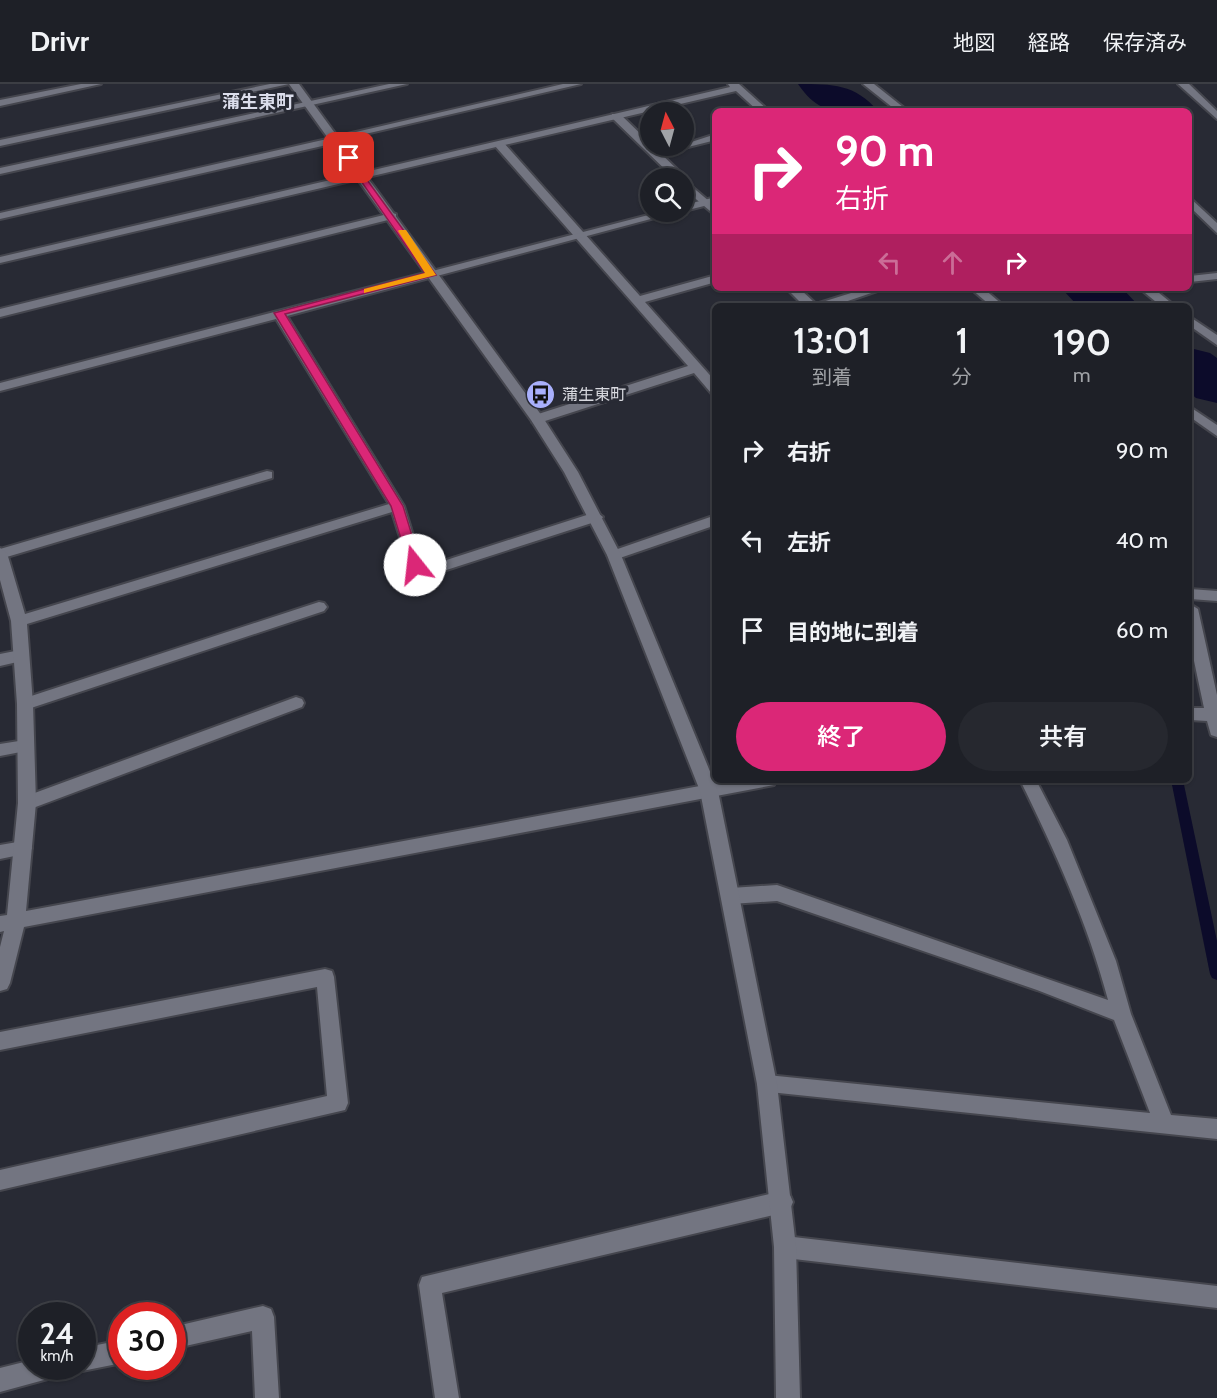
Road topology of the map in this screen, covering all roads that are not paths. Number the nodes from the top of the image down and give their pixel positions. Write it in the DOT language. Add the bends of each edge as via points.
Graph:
graph roads {
  1 [pos="96,84"];
  2 [pos="294,84"];
  3 [pos="402,84"];
  4 [pos="526,84"];
  5 [pos="576,84"];
  6 [pos="868,84"];
  7 [pos="1183,84"];
  8 [pos="735,86"];
  9 [pos="535,93"];
  10 [pos="0,104"];
  11 [pos="309,104"];
  12 [pos="761,108"];
  13 [pos="899,108"];
  14 [pos="616,116"];
  15 [pos="1217,116"];
  16 [pos="640,130"];
  17 [pos="712,138"];
  18 [pos="335,139"];
  19 [pos="0,142"];
  20 [pos="694,142"];
  21 [pos="499,144"];
  22 [pos="0,171"];
  23 [pos="362,175"];
  24 [pos="694,190"];
  25 [pos="710,201"];
  26 [pos="1192,203"];
  27 [pos="694,205"];
  28 [pos="0,216"];
  29 [pos="392,216"];
  30 [pos="640,220"];
  31 [pos="1217,230"];
  32 [pos="580,235"];
  33 [pos="0,260"];
  34 [pos="431,275"];
  35 [pos="1217,276"];
  36 [pos="712,279"];
  37 [pos="1192,279"];
  38 [pos="795,291"];
  39 [pos="870,291"];
  40 [pos="980,291"];
  41 [pos="1149,291"];
  42 [pos="637,301"];
  43 [pos="808,303"];
  44 [pos="830,303"];
  45 [pos="994,303"];
  46 [pos="1165,303"];
  47 [pos="279,313"];
  48 [pos="0,314"];
  49 [pos="1192,322"];
  50 [pos="1217,341"];
  51 [pos="696,368"];
  52 [pos="712,386"];
  53 [pos="0,387"];
  54 [pos="1192,413"];
  55 [pos="537,419"];
  56 [pos="1217,432"];
  57 [pos="267,475"];
  58 [pos="397,506"];
  59 [pos="596,518"];
  60 [pos="712,521"];
  61 [pos="0,554"];
  62 [pos="614,555"];
  63 [pos="1192,594"];
  64 [pos="1217,596"];
  65 [pos="319,607"];
  66 [pos="1192,617"];
  67 [pos="19,621"];
  68 [pos="20,656"];
  69 [pos="0,660"];
  70 [pos="296,703"];
  71 [pos="25,704"];
  72 [pos="1192,714"];
  73 [pos="1215,715"];
  74 [pos="1217,731"];
  75 [pos="25,746"];
  76 [pos="0,750"];
  77 [pos="750,783"];
  78 [pos="1029,783"];
  79 [pos="709,790"];
  80 [pos="27,803"];
  81 [pos="23,848"];
  82 [pos="0,852"];
  83 [pos="731,896"];
  84 [pos="8,923"];
  85 [pos="0,983"];
  86 [pos="1121,1014"];
  87 [pos="0,1041"];
  88 [pos="768,1084"];
  89 [pos="1164,1123"];
  90 [pos="1217,1129"];
  91 [pos="0,1180"];
  92 [pos="782,1202"];
  93 [pos="785,1247"];
  94 [pos="1217,1297"];
  95 [pos="186,1335"];
  96 [pos="18,1375"];
  97 [pos="0,1380"];
  98 [pos="267,1398"];
  99 [pos="447,1398"];
  100 [pos="788,1398"];
  1 -- 10 [label="street"];
  2 -- 11 [label="street"];
  2 -- 19 [label="street"];
  3 -- 11 [label="street"];
  4 -- 9 [label="street"];
  5 -- 9 [label="street"];
  6 -- 13 [label="street"];
  7 -- 15 [label="street"];
  8 -- 12 [label="street"];
  8 -- 14 [label="street"];
  9 -- 18 [label="street"];
  11 -- 18 [label="street"];
  11 -- 22 [label="street"];
  14 -- 16 [label="street"];
  14 -- 21 [label="street"];
  17 -- 20 [label="street"];
  18 -- 23 [label="street"];
  18 -- 28 [label="street"];
  21 -- 23 [label="street"];
  21 -- 32 [label="street"];
  23 -- 29 [label="street"];
  23 -- 33 [label="street"];
  24 -- 25 [label="street"];
  25 -- 27 [label="street"];
  26 -- 31 [label="street"];
  29 -- 34 [label="street"];
  29 -- 48 [label="street"];
  30 -- 32 [label="street"];
  32 -- 34 [label="street"];
  32 -- 42 [label="street"];
  34 -- 47 [label="street"];
  34 -- 55 [label="street"];
  35 -- 37 [label="street"];
  36 -- 42 [label="street"];
  38 -- 43 [label="street"];
  39 -- 44 [label="street"];
  40 -- 45 [label="street"];
  41 -- 46 [label="street"];
  42 -- 51 [label="street"];
  47 -- 53 [label="street"];
  47 -- 58 [label="street"];
  49 -- 50 [label="street"];
  51 -- 52 [label="street"];
  51 -- 55 [label="street"];
  54 -- 56 [label="street"];
  55 -- 59 [label="street"];
  57 -- 61 [label="street"];
  58 -- 59 [label="street" via="415,565 434,568"];
  58 -- 67 [label="street"];
  59 -- 62 [label="street"];
  60 -- 62 [label="street"];
  61 -- 67 [label="street"];
  62 -- 79 [label="street"];
  63 -- 64 [label="street"];
  65 -- 71 [label="street"];
  66 -- 73 [label="street"];
  67 -- 68 [label="street"];
  68 -- 69 [label="street"];
  68 -- 71 [label="street"];
  70 -- 80 [label="street"];
  71 -- 75 [label="street"];
  72 -- 73 [label="street"];
  73 -- 74 [label="street"];
  75 -- 76 [label="street"];
  75 -- 80 [label="street"];
  77 -- 79 [label="street"];
  78 -- 86 [label="street" via="1063,851 1107,961"];
  79 -- 83 [label="street"];
  79 -- 84 [label="street"];
  80 -- 81 [label="street"];
  81 -- 82 [label="street"];
  81 -- 84 [label="street"];
  83 -- 86 [label="street" via="777,893"];
  83 -- 88 [label="street"];
  84 -- 85 [label="street"];
  86 -- 89 [label="street"];
  87 -- 91 [label="street" via="325,977 338,1103"];
  88 -- 89 [label="street"];
  88 -- 92 [label="street"];
  89 -- 90 [label="street"];
  92 -- 93 [label="street"];
  92 -- 99 [label="street" via="430,1285"];
  93 -- 94 [label="street"];
  93 -- 100 [label="street"];
  95 -- 98 [label="street" via="263,1317"];
  96 -- 97 [label="street"];
}
